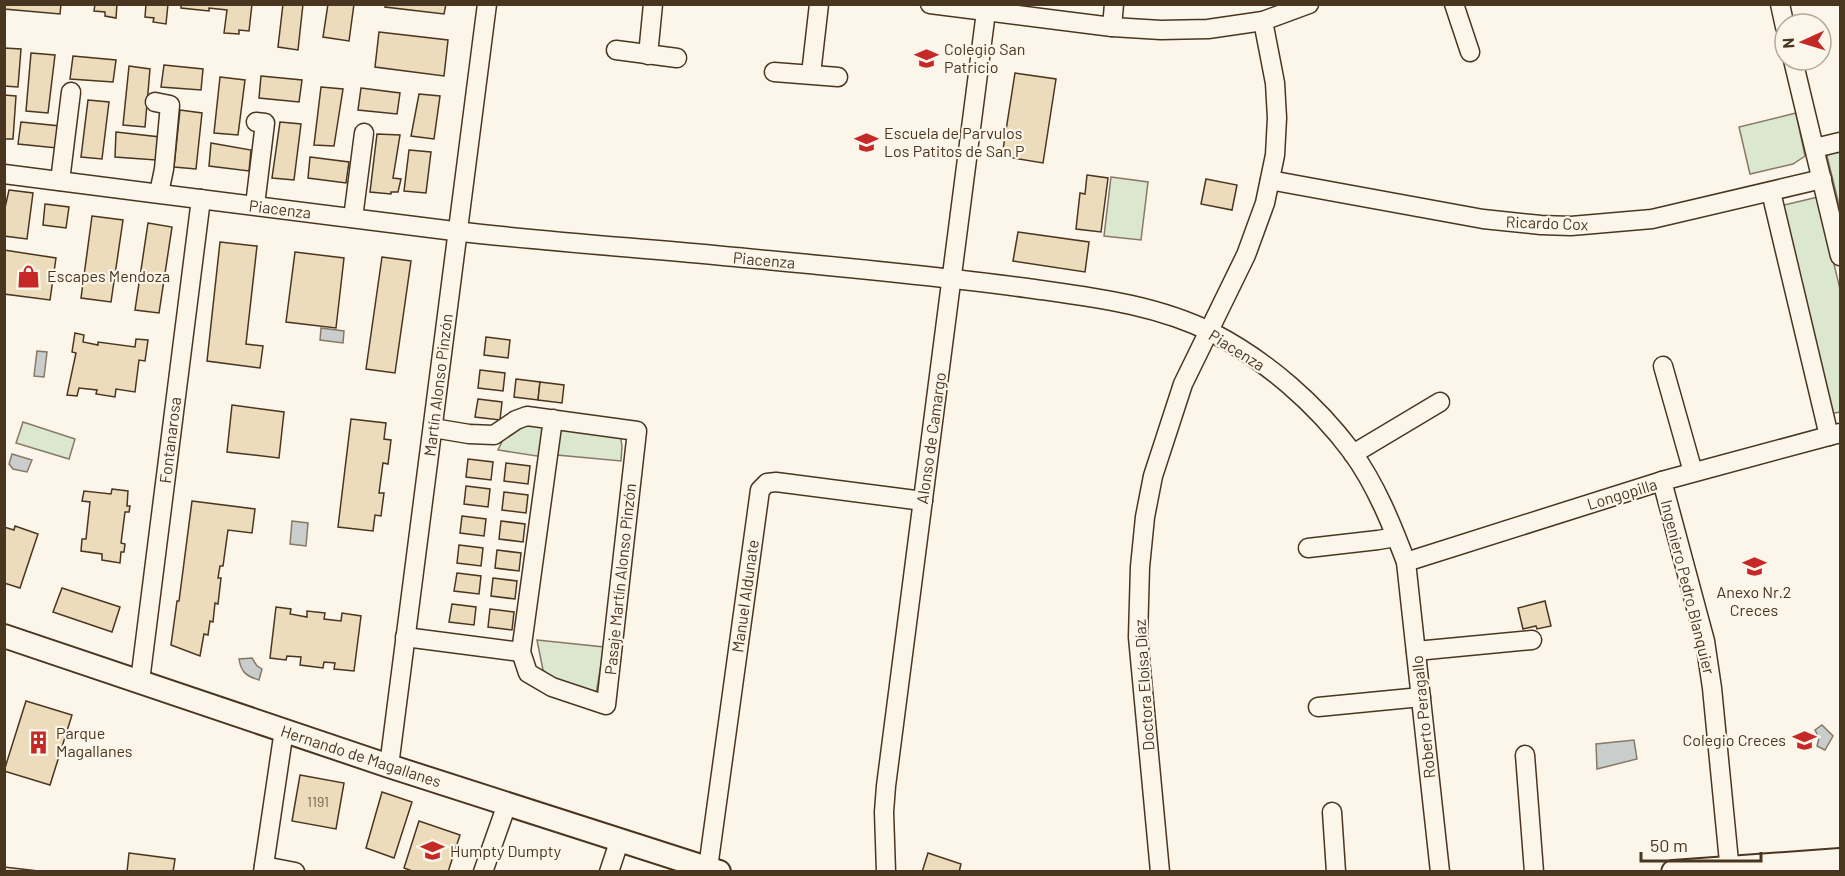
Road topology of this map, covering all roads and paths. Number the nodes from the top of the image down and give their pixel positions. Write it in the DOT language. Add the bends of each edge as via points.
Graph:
graph roads {
  1 [pos="487,4"];
  2 [pos="652,4"];
  3 [pos="819,4"];
  4 [pos="930,4"];
  5 [pos="1114,4"];
  6 [pos="1309,4"];
  7 [pos="1454,4"];
  8 [pos="986,7"];
  9 [pos="1263,21"];
  10 [pos="1112,27"];
  11 [pos="616,50"];
  12 [pos="1470,52"];
  13 [pos="648,55"];
  14 [pos="677,58"];
  15 [pos="774,72"];
  16 [pos="1796,72"];
  17 [pos="811,74"];
  18 [pos="838,77"];
  19 [pos="71,92"];
  20 [pos="155,102"];
  21 [pos="256,122"];
  22 [pos="364,133"];
  23 [pos="1840,142"];
  24 [pos="1815,148"];
  25 [pos="4,174"];
  26 [pos="1822,178"];
  27 [pos="1270,180"];
  28 [pos="60,181"];
  29 [pos="1771,192"];
  30 [pos="159,193"];
  31 [pos="201,199"];
  32 [pos="255,205"];
  33 [pos="353,218"];
  34 [pos="458,231"];
  35 [pos="1840,256"];
  36 [pos="952,278"];
  37 [pos="1209,332"];
  38 [pos="1663,366"];
  39 [pos="1440,402"];
  40 [pos="553,418"];
  41 [pos="433,428"];
  42 [pos="1835,434"];
  43 [pos="1353,454"];
  44 [pos="1693,472"];
  45 [pos="1662,481"];
  46 [pos="923,501"];
  47 [pos="1396,537"];
  48 [pos="1308,548"];
  49 [pos="1406,562"];
  50 [pos="4,636"];
  51 [pos="405,638"];
  52 [pos="1532,640"];
  53 [pos="1416,651"];
  54 [pos="520,652"];
  55 [pos="140,681"];
  56 [pos="1421,697"];
  57 [pos="1317,707"];
  58 [pos="284,730"];
  59 [pos="1525,756"];
  60 [pos="389,766"];
  61 [pos="507,804"];
  62 [pos="1332,812"];
  63 [pos="620,840"];
  64 [pos="1840,860"];
  65 [pos="263,868"];
  66 [pos="713,870"];
  67 [pos="1730,870"];
  68 [pos="295,872"];
  69 [pos="483,872"];
  70 [pos="609,872"];
  71 [pos="886,872"];
  72 [pos="1160,872"];
  73 [pos="1336,872"];
  74 [pos="1440,872"];
  75 [pos="1534,872"];
  76 [pos="1673,872"];
  1 -- 34 [label="street, Martín Alonso Pinzón"];
  2 -- 13 [label="street"];
  3 -- 17 [label="street"];
  4 -- 8 [label="street"];
  5 -- 10 [label="street"];
  6 -- 9 [label="street"];
  7 -- 12 [label="street"];
  8 -- 10 [label="street"];
  8 -- 36 [label="street, Alonso de Camargo"];
  9 -- 10 [label="street" via="1184,30"];
  9 -- 27 [label="street, Doctora Eloísa Díaz" via="1275,83 1277,118"];
  11 -- 13 [label="street"];
  13 -- 14 [label="street"];
  15 -- 17 [label="street"];
  16 -- 24 [label="street"];
  17 -- 18 [label="street"];
  19 -- 28 [label="street"];
  20 -- 30 [label="street" via="170,105"];
  21 -- 32 [label="street" via="265,123"];
  22 -- 33 [label="street"];
  23 -- 24 [label="street"];
  24 -- 26 [label="street"];
  25 -- 28 [label="street, Piacenza"];
  26 -- 29 [label="street, Ricardo Cox"];
  26 -- 35 [label="street"];
  27 -- 29 [label="street, Ricardo Cox" via="1483,219 1541,225 1600,225 1652,219"];
  27 -- 37 [label="street, Doctora Eloísa Díaz" via="1246,255"];
  28 -- 30 [label="street, Piacenza"];
  29 -- 42 [label="street"];
  30 -- 31 [label="street, Piacenza"];
  31 -- 32 [label="street, Piacenza"];
  31 -- 55 [label="street, Fontanarosa"];
  32 -- 33 [label="street, Piacenza"];
  33 -- 34 [label="street, Piacenza"];
  34 -- 36 [label="street, Piacenza"];
  34 -- 41 [label="street, Martín Alonso Pinzón"];
  36 -- 37 [label="street, Piacenza" via="1129,304"];
  36 -- 46 [label="street, Alonso de Camargo"];
  37 -- 43 [label="street, Piacenza" via="1288,384"];
  37 -- 72 [label="street, Doctora Eloísa Díaz" via="1183,384 1165,435 1147,507 1140,567 1138,638"];
  38 -- 44 [label="street"];
  39 -- 43 [label="street"];
  40 -- 41 [label="street, Pasaje Martín Alonso Pinzón" via="527,416 494,435"];
  40 -- 54 [label="street"];
  40 -- 54 [label="street, Pasaje Martín Alonso Pinzón" via="637,431 606,705 552,687 528,673"];
  41 -- 51 [label="street, Martín Alonso Pinzón"];
  42 -- 44 [label="street, Longopilla"];
  43 -- 47 [label="street, Piacenza"];
  44 -- 45 [label="street, Longopilla"];
  45 -- 49 [label="street, Longopilla"];
  45 -- 67 [label="street, Ingeniero Pedro Blanquier" via="1705,641"];
  46 -- 66 [label="street, Manuel Aldunate" via="776,482 767,483 760,490"];
  46 -- 71 [label="street, Alonso de Camargo" via="886,786"];
  47 -- 48 [label="street"];
  47 -- 49 [label="street, Piacenza"];
  49 -- 53 [label="street, Roberto Peragallo"];
  50 -- 55 [label="main road, Hernando de Magallanes"];
  51 -- 54 [label="street"];
  51 -- 60 [label="street, Martín Alonso Pinzón"];
  52 -- 53 [label="street"];
  53 -- 56 [label="street, Roberto Peragallo"];
  55 -- 58 [label="main road, Hernando de Magallanes"];
  56 -- 57 [label="street"];
  56 -- 74 [label="street, Roberto Peragallo"];
  58 -- 60 [label="main road, Hernando de Magallanes"];
  58 -- 65 [label="street"];
  59 -- 75 [label="street"];
  60 -- 61 [label="main road, Hernando de Magallanes"];
  61 -- 63 [label="main road, Hernando de Magallanes"];
  61 -- 69 [label="street"];
  62 -- 73 [label="street"];
  63 -- 66 [label="main road, Hernando de Magallanes"];
  63 -- 70 [label="street"];
  64 -- 67 [label="main road"];
  65 -- 68 [label="street"];
  67 -- 76 [label="main road"];
}
